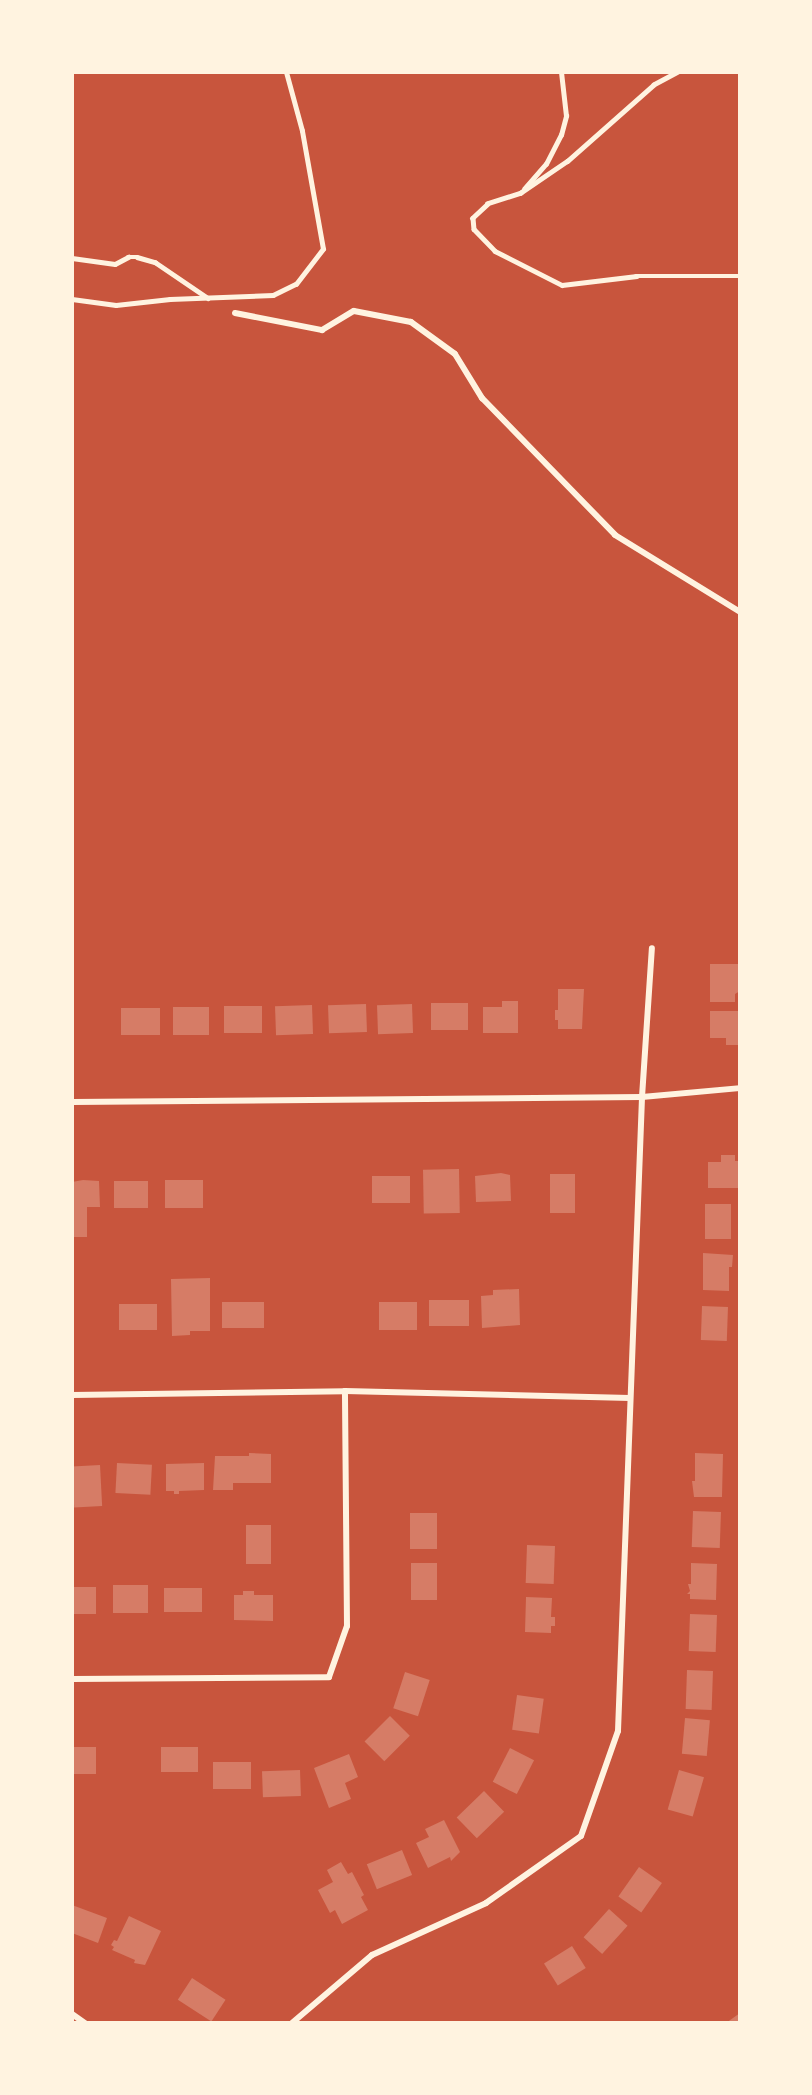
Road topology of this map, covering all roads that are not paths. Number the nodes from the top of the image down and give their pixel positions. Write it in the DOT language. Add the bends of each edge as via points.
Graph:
graph roads {
  1 [pos="286,72"];
  2 [pos="561,72"];
  3 [pos="678,72"];
  4 [pos="521,193"];
  5 [pos="72,258"];
  6 [pos="740,276"];
  7 [pos="208,297"];
  8 [pos="72,299"];
  9 [pos="235,313"];
  10 [pos="740,612"];
  11 [pos="652,948"];
  12 [pos="740,1088"];
  13 [pos="642,1096"];
  14 [pos="72,1102"];
  15 [pos="345,1391"];
  16 [pos="72,1395"];
  17 [pos="630,1398"];
  18 [pos="72,1679"];
  19 [pos="72,2014"];
  20 [pos="85,2023"];
  21 [pos="292,2023"];
  1 -- 7 [label="lane" via="302,130 323,249 296,284 273,295"];
  2 -- 4 [label="lane" via="566,116 561,135 546,164"];
  3 -- 4 [label="lane" via="654,85 568,161"];
  4 -- 6 [label="lane" via="488,204 473,218 474,229 495,251 562,285 636,276"];
  5 -- 7 [label="lane" via="115,264 137,257 155,262"];
  7 -- 8 [label="lane" via="116,305"];
  9 -- 10 [label="street" via="322,330 354,311 411,322 455,354 482,398 615,535"];
  11 -- 13 [label="street"];
  12 -- 13 [label="street"];
  13 -- 14 [label="street"];
  13 -- 17 [label="street"];
  15 -- 16 [label="street"];
  15 -- 17 [label="street"];
  15 -- 18 [label="street" via="347,1626 329,1677"];
  17 -- 21 [label="street" via="618,1731 581,1836 486,1903 372,1956"];
  19 -- 20 [label="street"];
}
